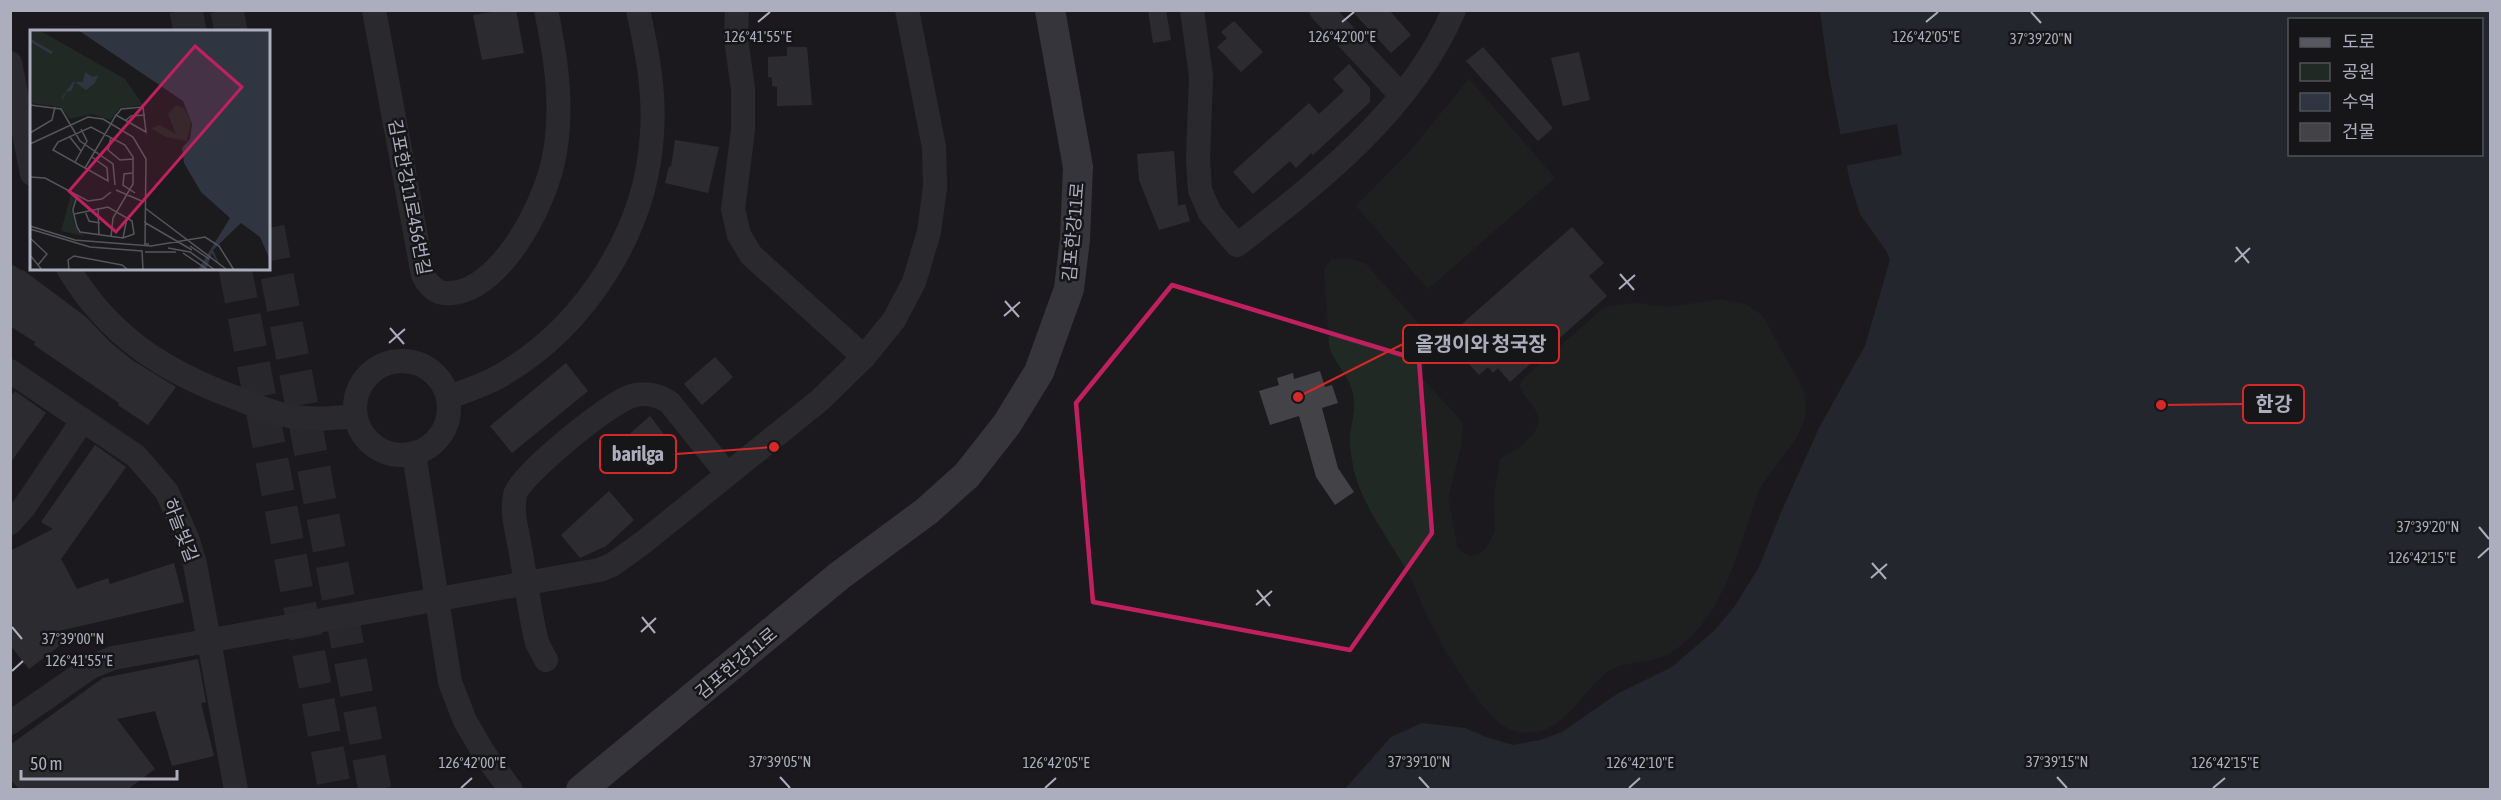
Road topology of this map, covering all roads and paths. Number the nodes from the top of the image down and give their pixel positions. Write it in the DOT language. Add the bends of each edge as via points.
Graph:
graph roads {
  1 [pos="374,10"];
  2 [pos="546,10"];
  3 [pos="638,10"];
  4 [pos="737,10"];
  5 [pos="907,10"];
  6 [pos="1050,10"];
  7 [pos="1192,10"];
  8 [pos="1321,10"];
  9 [pos="1454,10"];
  10 [pos="10,63"];
  11 [pos="1401,95"];
  12 [pos="16,120"];
  13 [pos="30,167"];
  14 [pos="69,270"];
  15 [pos="864,357"];
  16 [pos="10,370"];
  17 [pos="449,397"];
  18 [pos="355,416"];
  19 [pos="83,420"];
  20 [pos="414,454"];
  21 [pos="726,474"];
  22 [pos="10,523"];
  23 [pos="893,538"];
  24 [pos="526,583"];
  25 [pos="436,598"];
  26 [pos="209,641"];
  27 [pos="546,660"];
  28 [pos="10,723"];
  29 [pos="236,789"];
  30 [pos="512,789"];
  31 [pos="581,789"];
  32 [pos="601,789"];
  1 -- 2 [label="street, 김포한강11로456번길" via="423,275 433,289 446,294 468,289 503,260 533,217 550,175 560,99"];
  3 -- 17 [label="street" via="651,84 652,134 644,189 623,242 594,290 560,330 501,375"];
  4 -- 15 [label="street" via="743,130 733,197 739,235 751,255"];
  5 -- 15 [label="street" via="934,147 934,209 914,282 894,320"];
  6 -- 23 [label="main road, 김포한강11로" via="1078,167 1076,239 1069,290 1039,372 1007,424 968,475"];
  7 -- 11 [label="street" via="1201,76 1200,190 1210,213 1237,245 1342,159"];
  8 -- 11 [label="street"];
  9 -- 11 [label="street" via="1434,51"];
  10 -- 12 [label="street"];
  12 -- 13 [label="street"];
  14 -- 18 [label="street" via="95,309 136,348 200,385 293,417"];
  15 -- 21 [label="street" via="820,400"];
  16 -- 19 [label="street, 하늘빛길"];
  17 -- 18 [label="street" via="434,373 420,364 392,362 367,376 359,388"];
  17 -- 20 [label="street" via="450,418 443,434 433,446"];
  18 -- 20 [label="street" via="371,445 386,453"];
  19 -- 22 [label="street"];
  19 -- 26 [label="street, 하늘빛길" via="136,456 167,492 195,564"];
  20 -- 25 [label="street"];
  21 -- 24 [label="street" via="612,565"];
  21 -- 24 [label="street" via="662,397 642,394 620,400 519,484 513,504"];
  23 -- 31 [label="main road, 김포한강11로" via="839,576"];
  23 -- 32 [label="main road, 김포한강11로" via="846,584"];
  24 -- 25 [label="street"];
  24 -- 27 [label="street" via="537,643"];
  25 -- 26 [label="street"];
  25 -- 30 [label="street" via="450,682 465,722"];
  26 -- 28 [label="street" via="113,658 91,667"];
  26 -- 29 [label="street, 하늘빛길"];
}
